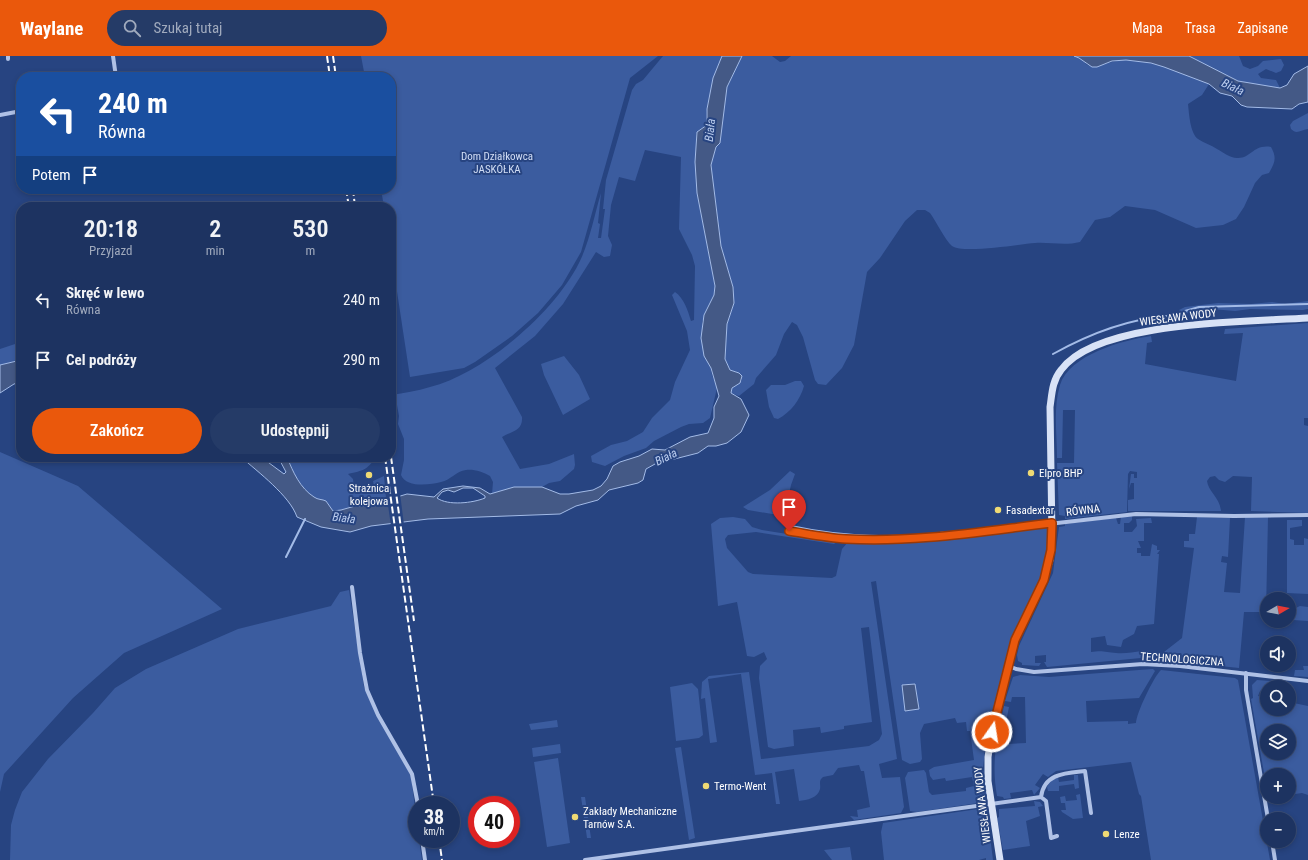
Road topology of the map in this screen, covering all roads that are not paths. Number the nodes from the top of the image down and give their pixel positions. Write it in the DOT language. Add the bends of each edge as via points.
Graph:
graph roads {
  1 [pos="113,56"];
  2 [pos="115,72"];
  3 [pos="16,112"];
  4 [pos="0,115"];
  5 [pos="1308,318"];
  6 [pos="1308,515"];
  7 [pos="1052,523"];
  8 [pos="789,531"];
  9 [pos="352,587"];
  10 [pos="1008,666"];
  11 [pos="1246,674"];
  12 [pos="1308,682"];
  13 [pos="417,796"];
  14 [pos="1041,797"];
  15 [pos="992,804"];
  16 [pos="1267,812"];
  17 [pos="1091,813"];
  18 [pos="1057,836"];
  19 [pos="423,848"];
  20 [pos="1273,848"];
  21 [pos="603,859"];
  22 [pos="425,860"];
  23 [pos="585,860"];
  24 [pos="1000,860"];
  25 [pos="1275,860"];
  1 -- 2 [label="street"];
  3 -- 4 [label="street"];
  5 -- 7 [label="street, WIESŁAWA WODY" via="1145,331 1104,343 1074,357 1060,371 1052,389"];
  6 -- 7 [label="street, RÓWNA" via="1136,514"];
  7 -- 8 [label="street, RÓWNA" via="887,540 845,539"];
  7 -- 10 [label="street, WIESŁAWA WODY" via="1051,550 1044,580 1019,629"];
  9 -- 13 [label="street" via="367,690 378,715 409,768"];
  10 -- 11 [label="street, TECHNOLOGICZNA" via="1034,672 1143,664"];
  10 -- 15 [label="street, WIESŁAWA WODY" via="990,738 988,781"];
  11 -- 12 [label="street, TECHNOLOGICZNA"];
  11 -- 16 [label="street" via="1247,697"];
  14 -- 15 [label="street"];
  14 -- 17 [label="street" via="1043,788 1051,777 1086,771"];
  14 -- 18 [label="street" via="1046,801 1051,838"];
  15 -- 21 [label="street"];
  15 -- 24 [label="street, WIESŁAWA WODY"];
  19 -- 22 [label="street"];
  20 -- 25 [label="street"];
  21 -- 23 [label="street"];
}
